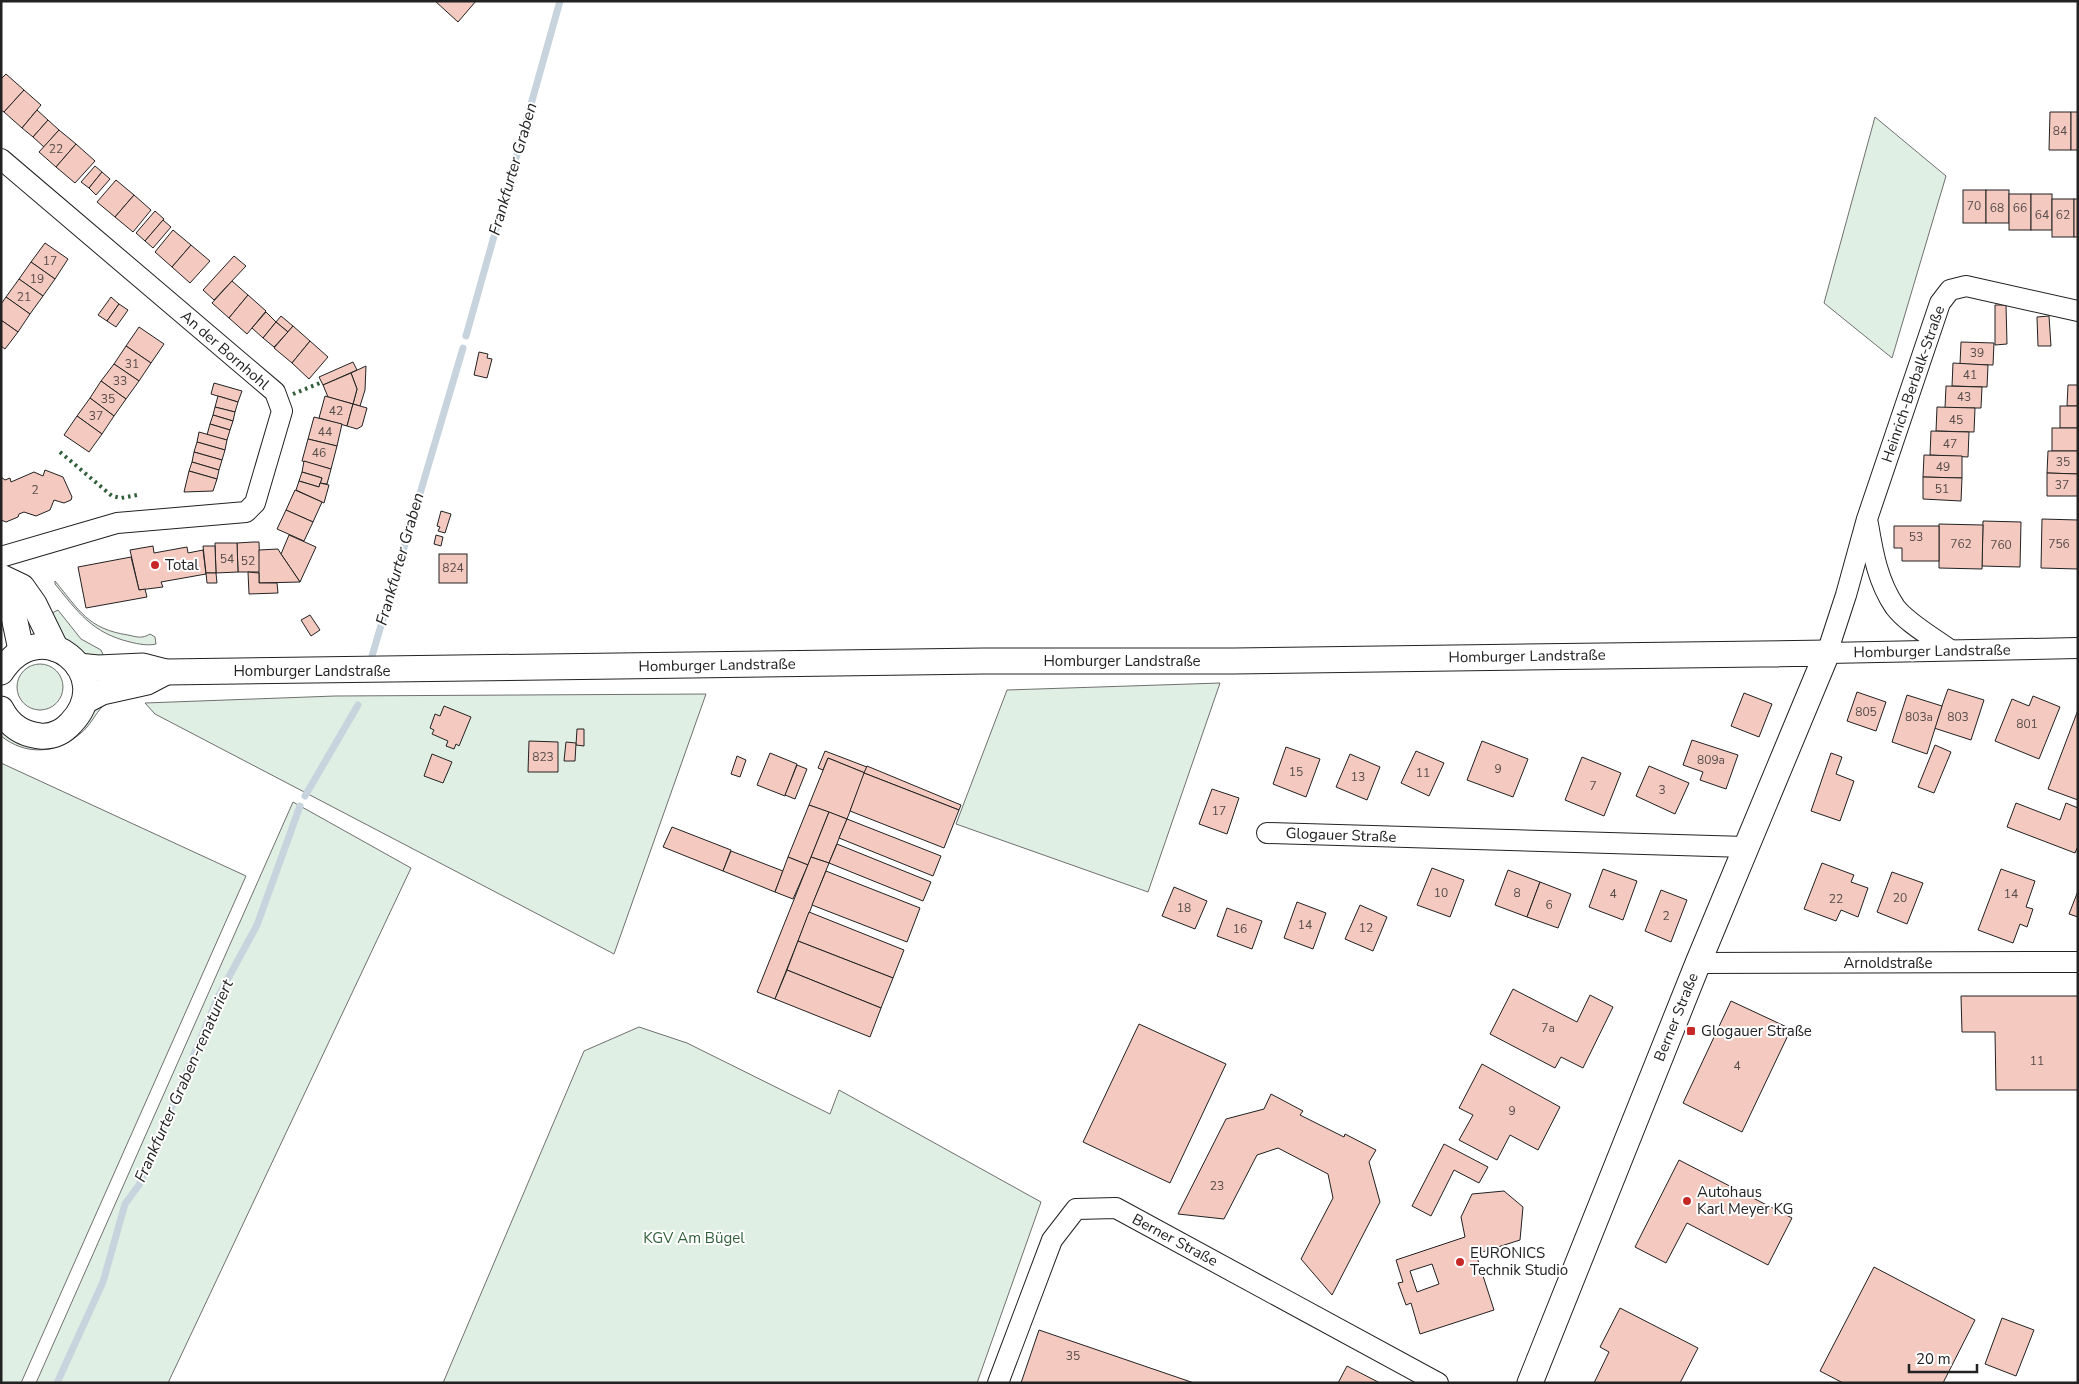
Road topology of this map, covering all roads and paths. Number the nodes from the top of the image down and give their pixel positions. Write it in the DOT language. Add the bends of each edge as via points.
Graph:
graph roads {
  1 [pos="1,158"];
  2 [pos="2078,311"];
  3 [pos="1867,519"];
  4 [pos="1,557"];
  5 [pos="1,577"];
  6 [pos="1,584"];
  7 [pos="2078,648"];
  8 [pos="56,649"];
  9 [pos="21,650"];
  10 [pos="1950,650"];
  11 [pos="1827,653"];
  12 [pos="78,666"];
  13 [pos="1,672"];
  14 [pos="166,672"];
  15 [pos="85,701"];
  16 [pos="1,709"];
  17 [pos="1266,833"];
  18 [pos="1746,847"];
  19 [pos="2078,962"];
  20 [pos="1698,963"];
  21 [pos="998,1383"];
  22 [pos="1438,1383"];
  23 [pos="1530,1383"];
  1 -- 4 [label="street, An der Bornhohl" via="275,392 282,411 255,503 246,512 117,523"];
  2 -- 3 [label="street, Heinrich-Berbalk-Straße" via="1966,286 1950,290 1940,302"];
  3 -- 10 [label="street, Heinrich-Berbalk-Straße" via="1876,568 1896,608"];
  3 -- 11 [label="street, Heinrich-Berbalk-Straße"];
  5 -- 8 [label="street" via="22,587"];
  6 -- 9 [label="street" via="13,612"];
  7 -- 10 [label="street, Homburger Landstraße"];
  8 -- 9 [label="street" via="33,646"];
  8 -- 12 [label="street"];
  9 -- 13 [label="street" via="9,659"];
  10 -- 11 [label="street, Homburger Landstraße"];
  11 -- 14 [label="street, Homburger Landstraße"];
  11 -- 18 [label="street, Berner Straße"];
  12 -- 14 [label="street, Homburger Landstraße" via="143,666"];
  12 -- 15 [label="street" via="86,687"];
  14 -- 15 [label="street, Homburger Landstraße" via="147,682 102,692"];
  15 -- 16 [label="street" via="82,710 67,727 57,734 43,736 16,728"];
  17 -- 18 [label="street, Glogauer Straße"];
  18 -- 20 [label="street, Berner Straße"];
  19 -- 20 [label="street, Arnoldstraße"];
  20 -- 23 [label="street, Berner Straße"];
  21 -- 22 [label="street, Berner Straße" via="1052,1240 1076,1209 1116,1208"];
}
